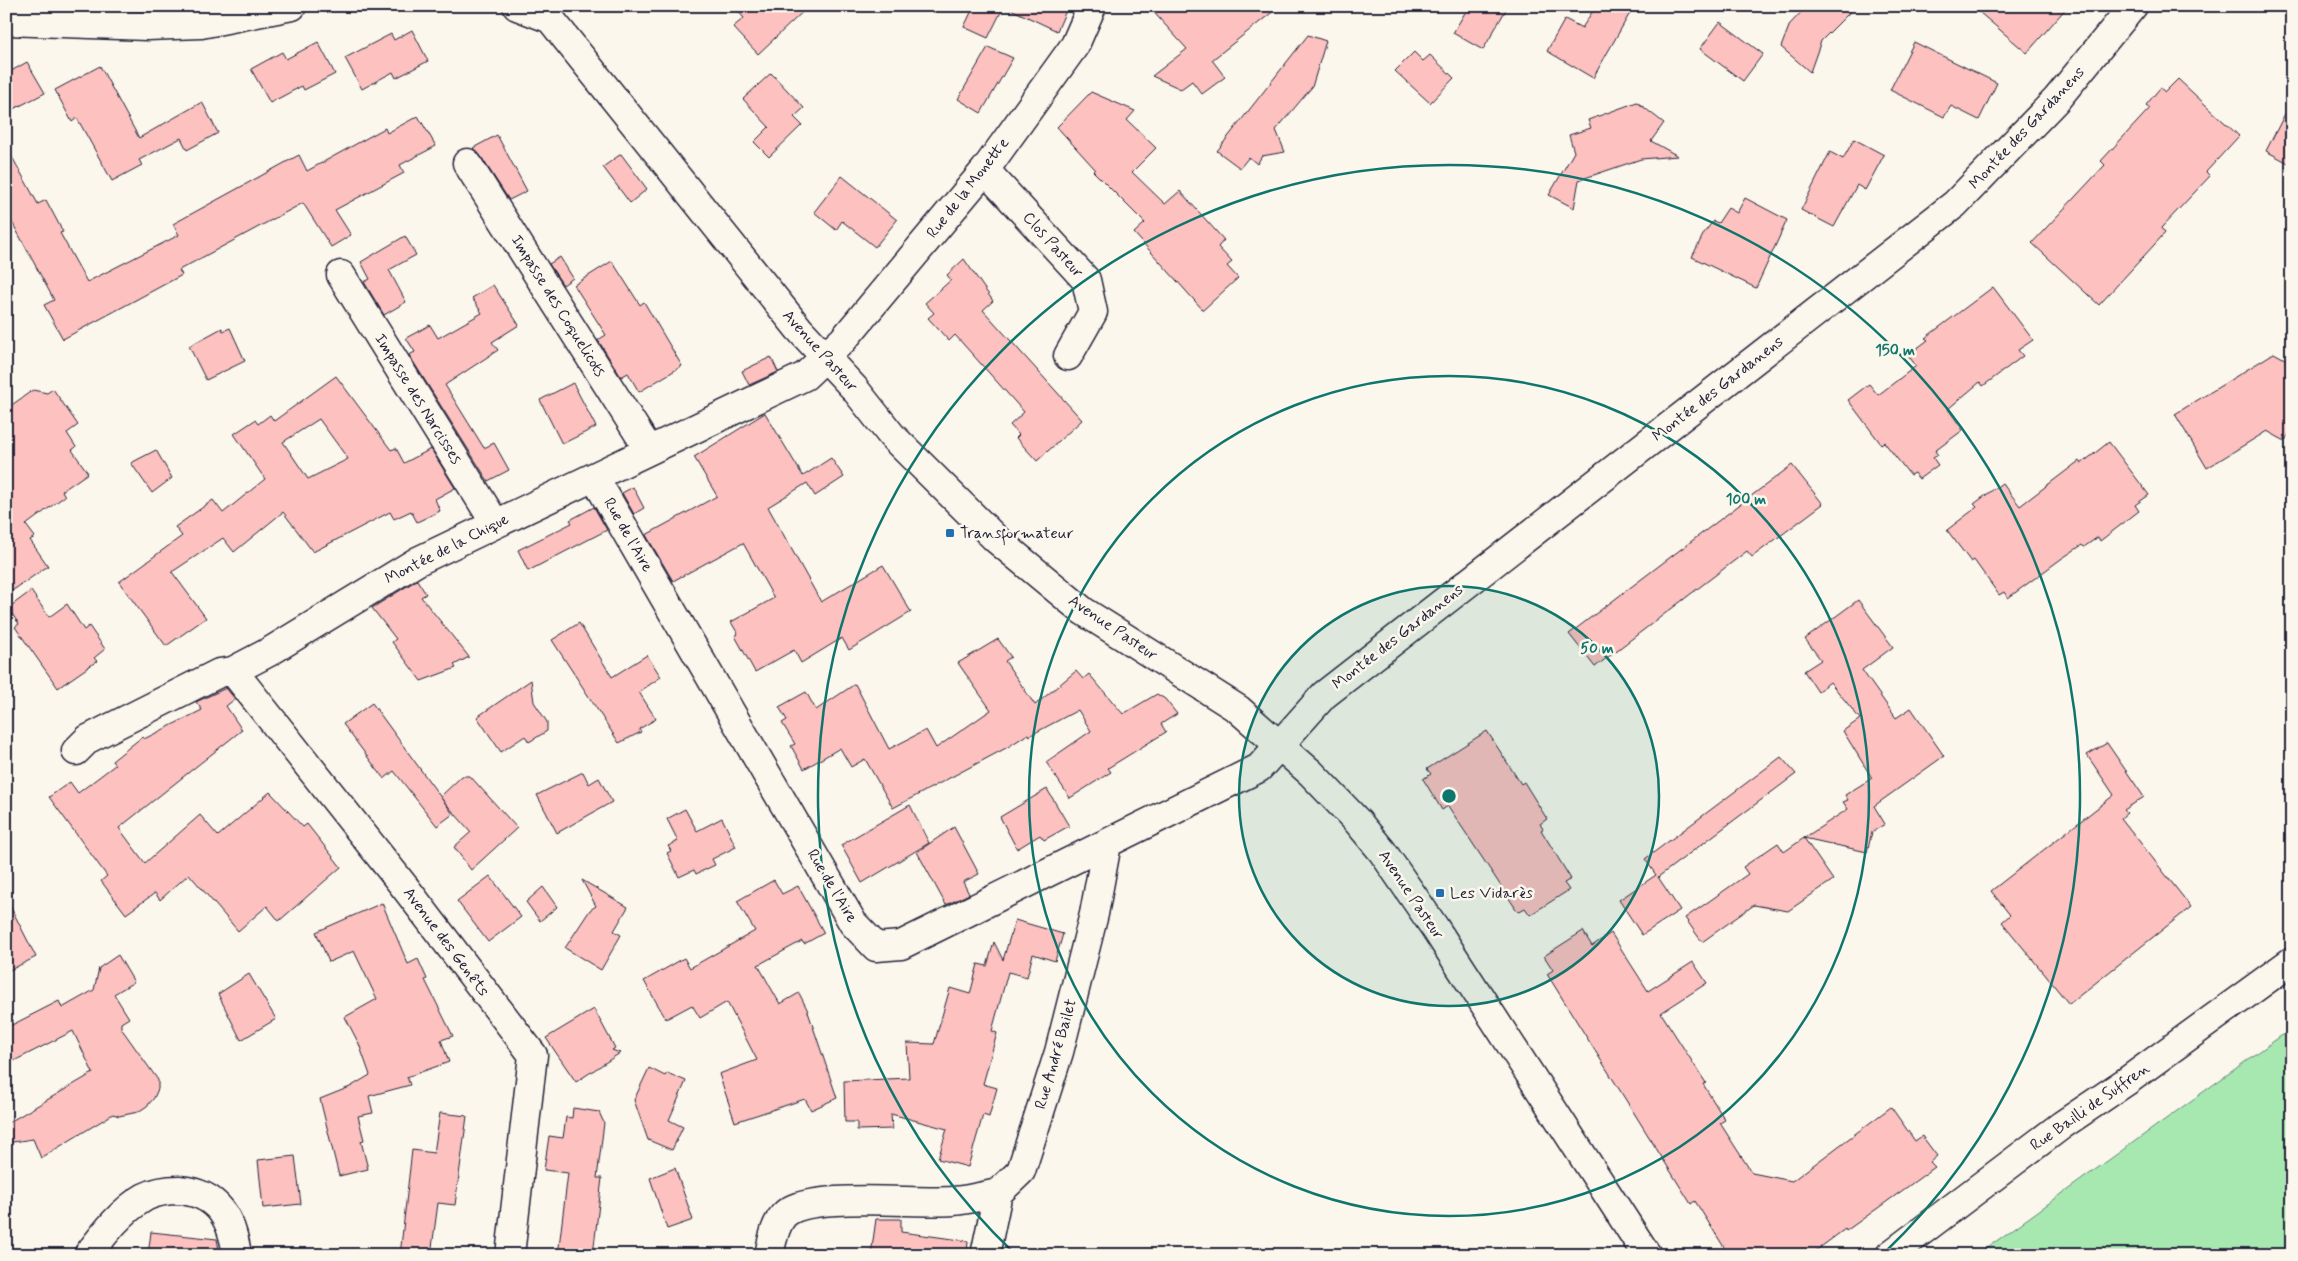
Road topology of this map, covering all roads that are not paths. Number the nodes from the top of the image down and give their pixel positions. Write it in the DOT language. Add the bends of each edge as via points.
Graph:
graph roads {
  1 [pos="292,6"];
  2 [pos="517,6"];
  3 [pos="1092,6"];
  4 [pos="2133,6"];
  5 [pos="544,12"];
  6 [pos="6,21"];
  7 [pos="467,163"];
  8 [pos="985,170"];
  9 [pos="341,274"];
  10 [pos="1068,356"];
  11 [pos="825,357"];
  12 [pos="649,450"];
  13 [pos="595,478"];
  14 [pos="495,523"];
  15 [pos="233,671"];
  16 [pos="1280,746"];
  17 [pos="76,751"];
  18 [pos="1107,844"];
  19 [pos="2292,961"];
  20 [pos="998,1194"];
  21 [pos="88,1255"];
  22 [pos="237,1255"];
  23 [pos="510,1255"];
  24 [pos="769,1255"];
  25 [pos="985,1255"];
  26 [pos="1647,1255"];
  27 [pos="1890,1255"];
  1 -- 6 [label="street" via="201,24 147,26"];
  2 -- 5 [label="street, Avenue Pasteur"];
  3 -- 8 [label="street, Rue de la Monette" via="1075,45"];
  4 -- 16 [label="street, Montée des Gardanens" via="2056,100 1955,204 1324,695 1298,721"];
  5 -- 11 [label="street, Avenue Pasteur" via="798,329"];
  7 -- 12 [label="street, Impasse des Coquelicots"];
  8 -- 10 [label="street, Clos Pasteur" via="1086,280 1094,312"];
  8 -- 11 [label="street, Rue de la Monette" via="843,340"];
  9 -- 14 [label="street, Impasse des Narcisses"];
  11 -- 12 [label="street, Montée de la Chique" via="805,376"];
  11 -- 16 [label="street, Avenue Pasteur" via="892,436 996,539 1083,611 1238,709"];
  12 -- 13 [label="street, Montée de la Chique"];
  13 -- 14 [label="street, Montée de la Chique"];
  13 -- 18 [label="street, Rue de l'Aire" via="853,923 876,947 901,945"];
  14 -- 15 [label="street, Montée de la Chique" via="418,561"];
  15 -- 17 [label="street, Montée de la Chique" via="219,673 88,739"];
  15 -- 23 [label="street, Avenue des Genêts" via="533,1055"];
  16 -- 18 [label="street, Rue de l'Aire" via="1259,768"];
  16 -- 26 [label="street, Avenue Pasteur" via="1357,820 1382,851"];
  18 -- 20 [label="street, Rue André Bailet" via="1094,914 1059,1052 1022,1171"];
  19 -- 27 [label="street, Rue Bailli de Suffren" via="2062,1125"];
  20 -- 24 [label="street" via="953,1201 804,1204 786,1214 774,1234"];
  20 -- 25 [label="street"];
  21 -- 22 [label="street" via="125,1212 146,1197 170,1190 193,1191 214,1202 228,1219"];
}
